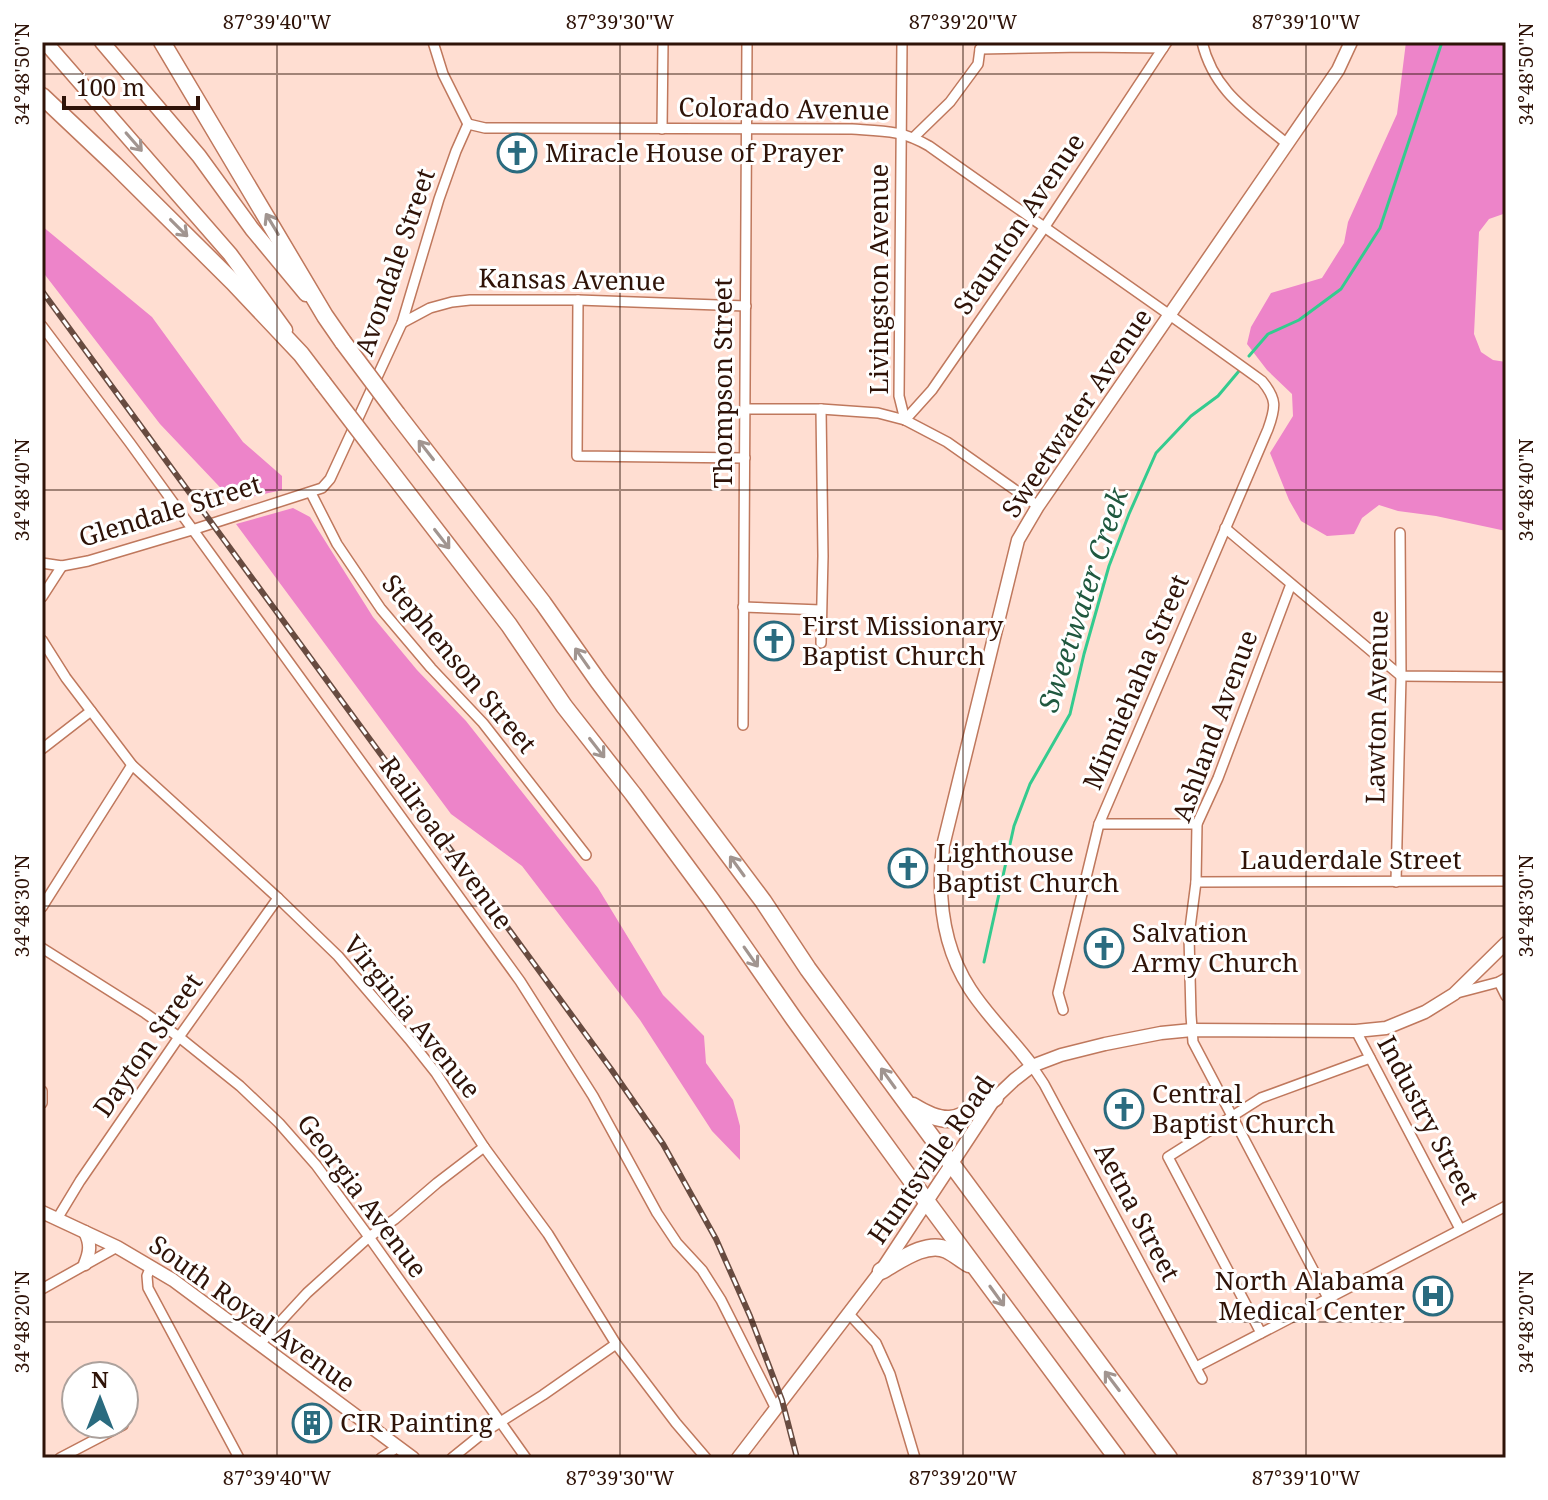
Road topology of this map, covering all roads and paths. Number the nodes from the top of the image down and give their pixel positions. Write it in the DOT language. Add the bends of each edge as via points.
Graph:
graph roads {
  1 [pos="45,42"];
  2 [pos="102,42"];
  3 [pos="162,42"];
  4 [pos="433,42"];
  5 [pos="663,42"];
  6 [pos="747,42"];
  7 [pos="902,42"];
  8 [pos="971,42"];
  9 [pos="1202,42"];
  10 [pos="1351,42"];
  11 [pos="1165,45"];
  12 [pos="980,49"];
  13 [pos="42,96"];
  14 [pos="468,124"];
  15 [pos="662,129"];
  16 [pos="748,129"];
  17 [pos="900,133"];
  18 [pos="914,137"];
  19 [pos="1286,143"];
  20 [pos="1044,228"];
  21 [pos="578,300"];
  22 [pos="746,306"];
  23 [pos="1170,315"];
  24 [pos="325,316"];
  25 [pos="402,323"];
  26 [pos="42,326"];
  27 [pos="301,354"];
  28 [pos="1262,381"];
  29 [pos="745,409"];
  30 [pos="821,409"];
  31 [pos="905,420"];
  32 [pos="745,458"];
  33 [pos="311,493"];
  34 [pos="1038,506"];
  35 [pos="1225,528"];
  36 [pos="192,530"];
  37 [pos="1400,533"];
  38 [pos="42,563"];
  39 [pos="62,566"];
  40 [pos="1291,584"];
  41 [pos="42,597"];
  42 [pos="743,607"];
  43 [pos="821,610"];
  44 [pos="42,640"];
  45 [pos="821,643"];
  46 [pos="1401,676"];
  47 [pos="1506,677"];
  48 [pos="91,711"];
  49 [pos="743,725"];
  50 [pos="42,749"];
  51 [pos="132,765"];
  52 [pos="1099,824"];
  53 [pos="1197,824"];
  54 [pos="586,855"];
  55 [pos="1506,881"];
  56 [pos="1196,882"];
  57 [pos="1396,882"];
  58 [pos="278,898"];
  59 [pos="42,907"];
  60 [pos="1506,943"];
  61 [pos="42,948"];
  62 [pos="1502,980"];
  63 [pos="1454,994"];
  64 [pos="1506,996"];
  65 [pos="1063,1010"];
  66 [pos="1192,1030"];
  67 [pos="1356,1031"];
  68 [pos="179,1037"];
  69 [pos="1370,1058"];
  70 [pos="1032,1066"];
  71 [pos="42,1091"];
  72 [pos="995,1098"];
  73 [pos="905,1101"];
  74 [pos="42,1103"];
  75 [pos="1233,1116"];
  76 [pos="484,1147"];
  77 [pos="951,1164"];
  78 [pos="927,1202"];
  79 [pos="1506,1206"];
  80 [pos="42,1212"];
  81 [pos="57,1219"];
  82 [pos="1460,1229"];
  83 [pos="85,1232"];
  84 [pos="369,1237"];
  85 [pos="117,1247"];
  86 [pos="85,1264"];
  87 [pos="151,1266"];
  88 [pos="881,1271"];
  89 [pos="979,1271"];
  90 [pos="42,1289"];
  91 [pos="1328,1298"];
  92 [pos="848,1313"];
  93 [pos="1261,1333"];
  94 [pos="616,1344"];
  95 [pos="259,1345"];
  96 [pos="1196,1367"];
  97 [pos="1202,1379"];
  98 [pos="776,1409"];
  99 [pos="500,1422"];
  100 [pos="94,1440"];
  101 [pos="398,1447"];
  102 [pos="60,1458"];
  103 [pos="239,1458"];
  104 [pos="381,1458"];
  105 [pos="413,1458"];
  106 [pos="452,1458"];
  107 [pos="526,1458"];
  108 [pos="706,1458"];
  109 [pos="738,1458"];
  110 [pos="915,1458"];
  111 [pos="1117,1458"];
  112 [pos="1169,1458"];
  1 -- 27 [label="main road, one-way" via="230,254"];
  2 -- 24 [label="main road"];
  24 -- 3 [label="highway, one-way"];
  4 -- 14 [label="street"];
  5 -- 15 [label="street"];
  6 -- 16 [label="street, Thompson Street"];
  7 -- 17 [label="street, Livingston Avenue"];
  8 -- 12 [label="street"];
  9 -- 19 [label="street" via="1227,94"];
  10 -- 19 [label="street, Sweetwater Avenue" via="1338,70"];
  11 -- 12 [label="street"];
  11 -- 20 [label="street, Staunton Avenue"];
  12 -- 18 [label="street" via="978,64 960,89"];
  13 -- 27 [label="highway, one-way"];
  14 -- 15 [label="street, Colorado Avenue"];
  14 -- 25 [label="street, Avondale Street"];
  15 -- 16 [label="street, Colorado Avenue"];
  16 -- 17 [label="street, Colorado Avenue"];
  16 -- 22 [label="street, Thompson Street"];
  17 -- 18 [label="street, Colorado Avenue"];
  17 -- 31 [label="street, Livingston Avenue" via="899,396"];
  18 -- 20 [label="street, Colorado Avenue"];
  19 -- 23 [label="street, Sweetwater Avenue"];
  20 -- 23 [label="street, Colorado Avenue"];
  20 -- 31 [label="street, Staunton Avenue" via="932,390"];
  21 -- 22 [label="street, Kansas Avenue"];
  21 -- 25 [label="street, Kansas Avenue" via="452,302"];
  21 -- 32 [label="street" via="577,456"];
  22 -- 29 [label="street, Thompson Street"];
  23 -- 28 [label="street, Colorado Avenue"];
  23 -- 34 [label="street, Sweetwater Avenue"];
  73 -- 24 [label="highway, one-way, bridge" via="543,603"];
  25 -- 33 [label="street, Avondale Street" via="330,479"];
  26 -- 36 [label="street, Railroad Avenue"];
  27 -- 78 [label="highway, one-way, bridge" via="509,625"];
  28 -- 35 [label="street, Minniehaha Street" via="1272,393 1272,418"];
  29 -- 30 [label="street"];
  29 -- 32 [label="street, Thompson Street"];
  30 -- 31 [label="street"];
  30 -- 43 [label="street"];
  31 -- 34 [label="street" via="947,442"];
  32 -- 42 [label="street, Thompson Street"];
  33 -- 36 [label="street, Glendale Street"];
  33 -- 54 [label="street, Stephenson Street" via="337,544 381,609 483,723"];
  34 -- 70 [label="street, Sweetwater Avenue" via="1018,540 943,846 939,890 955,963"];
  35 -- 40 [label="street"];
  35 -- 52 [label="street, Minniehaha Street"];
  36 -- 39 [label="street, Glendale Street"];
  36 -- 98 [label="street, Railroad Avenue" via="561,1042 657,1213 721,1300"];
  37 -- 46 [label="street, Lawton Avenue"];
  38 -- 39 [label="street, Glendale Street"];
  39 -- 41 [label="street"];
  40 -- 46 [label="street"];
  40 -- 53 [label="street, Ashland Avenue"];
  42 -- 43 [label="street"];
  42 -- 49 [label="street, Thompson Street"];
  43 -- 45 [label="street"];
  44 -- 48 [label="street, Virginia Avenue"];
  46 -- 47 [label="street"];
  46 -- 57 [label="street, Lawton Avenue"];
  48 -- 50 [label="street"];
  48 -- 51 [label="street, Virginia Avenue"];
  51 -- 58 [label="street, Virginia Avenue"];
  51 -- 59 [label="street"];
  52 -- 53 [label="street"];
  52 -- 65 [label="street, Minniehaha Street" via="1058,993"];
  53 -- 56 [label="street, Ashland Avenue"];
  55 -- 57 [label="street, Lauderdale Street"];
  56 -- 57 [label="street, Lauderdale Street"];
  56 -- 66 [label="street, Ashland Avenue" via="1189,936"];
  58 -- 68 [label="street, Dayton Street"];
  58 -- 76 [label="street, Virginia Avenue" via="338,956 409,1039"];
  60 -- 63 [label="street, Huntsville Road"];
  61 -- 68 [label="street, Georgia Avenue"];
  62 -- 63 [label="street"];
  62 -- 64 [label="street"];
  63 -- 67 [label="street, Huntsville Road" via="1386,1028"];
  66 -- 67 [label="street, Huntsville Road"];
  66 -- 70 [label="street, Huntsville Road" via="1105,1044"];
  66 -- 75 [label="street, Ashland Avenue" via="1193,1042"];
  67 -- 69 [label="street, Industry Street"];
  68 -- 81 [label="street, Dayton Street"];
  68 -- 84 [label="street, Georgia Avenue" via="279,1123"];
  69 -- 75 [label="street" via="1261,1098"];
  69 -- 82 [label="street, Industry Street"];
  70 -- 72 [label="street, Huntsville Road"];
  70 -- 96 [label="street, Aetna Street"];
  71 -- 74 [label="street"];
  72 -- 73 [label="highway" via="954,1119 940,1120"];
  72 -- 77 [label="street, Huntsville Road"];
  73 -- 77 [label="highway"];
  75 -- 91 [label="street, Ashland Avenue"];
  75 -- 93 [label="street" via="1168,1157"];
  76 -- 84 [label="street"];
  76 -- 94 [label="street, Virginia Avenue" via="548,1234"];
  77 -- 78 [label="street, Huntsville Road"];
  112 -- 77 [label="highway, one-way"];
  78 -- 88 [label="street, Huntsville Road"];
  78 -- 89 [label="highway"];
  79 -- 82 [label="street"];
  80 -- 81 [label="street, South Royal Avenue"];
  81 -- 83 [label="street, South Royal Avenue"];
  82 -- 91 [label="street"];
  83 -- 85 [label="street, South Royal Avenue"];
  83 -- 86 [label="street" via="90,1241"];
  84 -- 95 [label="street"];
  84 -- 99 [label="street, Georgia Avenue"];
  85 -- 86 [label="street"];
  85 -- 87 [label="street, South Royal Avenue"];
  86 -- 90 [label="street"];
  87 -- 95 [label="street, South Royal Avenue"];
  87 -- 103 [label="street" via="148,1288"];
  88 -- 89 [label="highway" via="929,1248 944,1248"];
  88 -- 92 [label="street, Huntsville Road"];
  89 -- 111 [label="highway, one-way"];
  91 -- 93 [label="street"];
  92 -- 98 [label="street, Huntsville Road"];
  92 -- 110 [label="street" via="876,1343 886,1363"];
  93 -- 96 [label="street"];
  94 -- 99 [label="street"];
  94 -- 108 [label="street, Virginia Avenue"];
  95 -- 101 [label="street, South Royal Avenue"];
  96 -- 97 [label="street, Aetna Street"];
  98 -- 109 [label="street, Huntsville Road"];
  99 -- 106 [label="street"];
  99 -- 107 [label="street, Georgia Avenue"];
  100 -- 102 [label="street"];
  101 -- 104 [label="street"];
  101 -- 105 [label="street, South Royal Avenue"];
}
